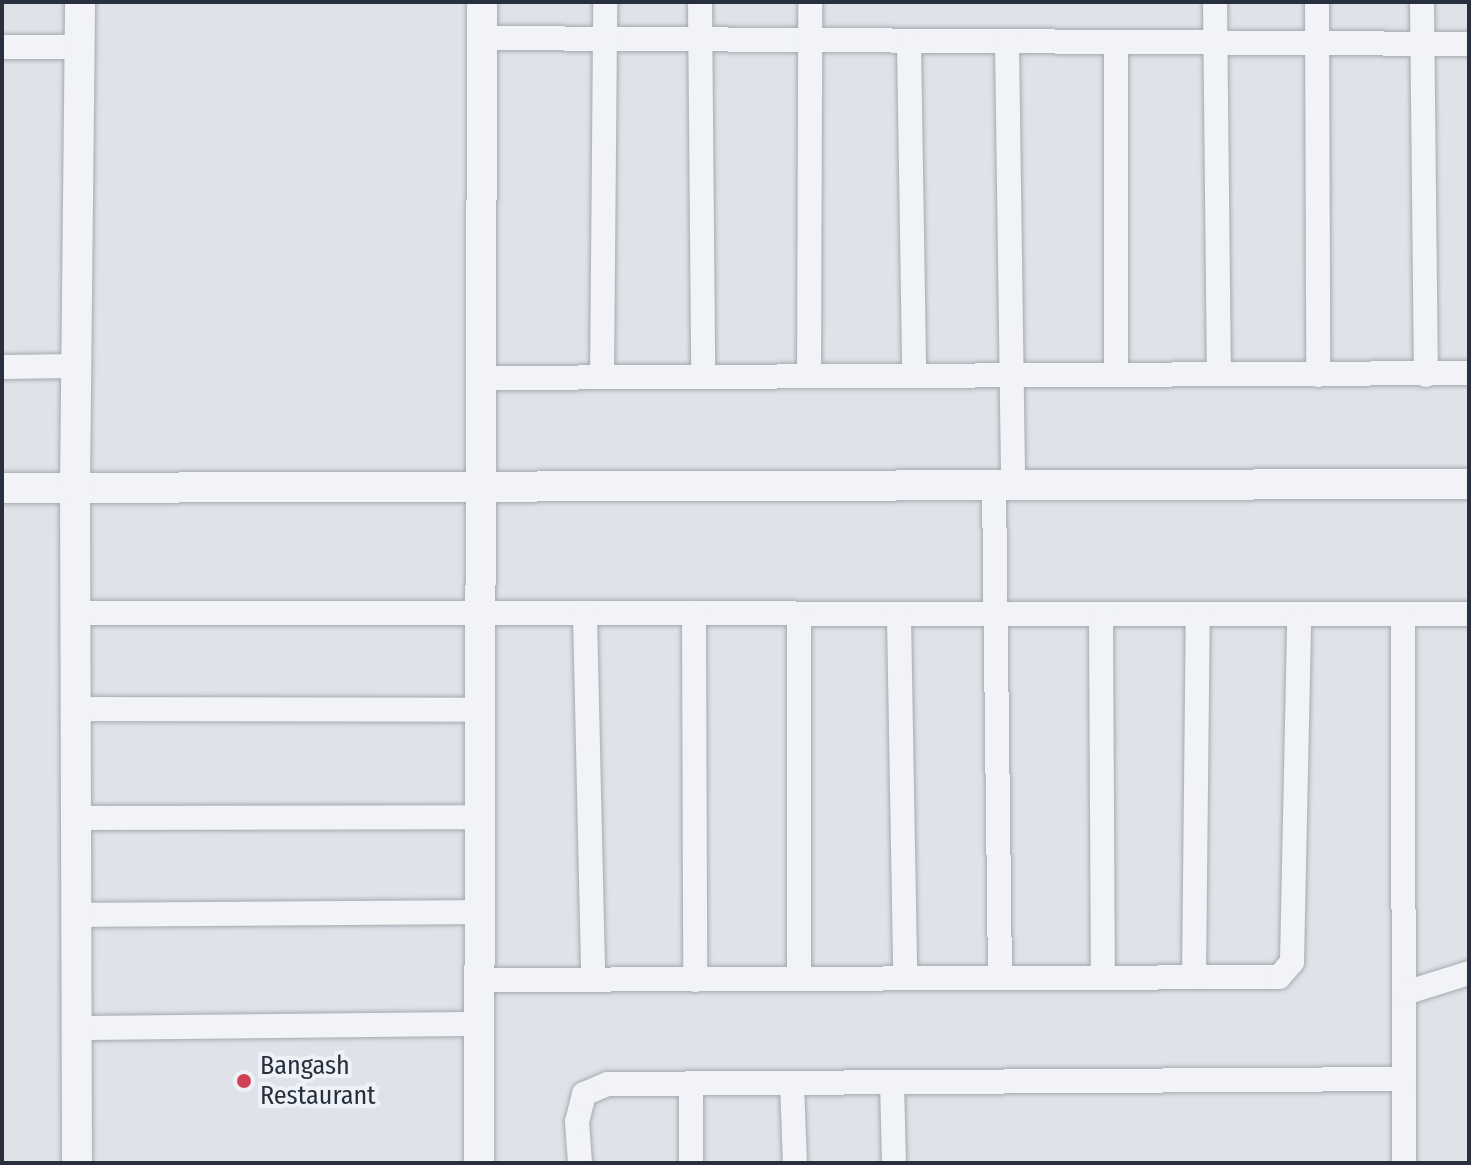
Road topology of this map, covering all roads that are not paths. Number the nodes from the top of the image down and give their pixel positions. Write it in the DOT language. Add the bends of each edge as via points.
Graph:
graph roads {
  1 [pos="80,2"];
  2 [pos="482,2"];
  3 [pos="605,2"];
  4 [pos="700,2"];
  5 [pos="810,2"];
  6 [pos="1215,2"];
  7 [pos="1317,2"];
  8 [pos="1422,2"];
  9 [pos="482,38"];
  10 [pos="605,39"];
  11 [pos="700,40"];
  12 [pos="810,41"];
  13 [pos="909,42"];
  14 [pos="1007,43"];
  15 [pos="1317,44"];
  16 [pos="1422,44"];
  17 [pos="1469,44"];
  18 [pos="1116,45"];
  19 [pos="1216,45"];
  20 [pos="2,47"];
  21 [pos="80,47"];
  22 [pos="76,366"];
  23 [pos="2,367"];
  24 [pos="1469,373"];
  25 [pos="1009,374"];
  26 [pos="1219,374"];
  27 [pos="914,375"];
  28 [pos="1116,375"];
  29 [pos="1318,375"];
  30 [pos="1426,375"];
  31 [pos="703,376"];
  32 [pos="809,376"];
  33 [pos="602,377"];
  34 [pos="482,378"];
  35 [pos="1469,484"];
  36 [pos="1004,486"];
  37 [pos="75,487"];
  38 [pos="2,488"];
  39 [pos="482,488"];
  40 [pos="75,613"];
  41 [pos="482,614"];
  42 [pos="1469,614"];
  43 [pos="585,615"];
  44 [pos="1299,615"];
  45 [pos="1403,615"];
  46 [pos="694,616"];
  47 [pos="994,616"];
  48 [pos="1101,616"];
  49 [pos="1198,616"];
  50 [pos="899,617"];
  51 [pos="799,618"];
  52 [pos="75,709"];
  53 [pos="481,710"];
  54 [pos="480,817"];
  55 [pos="74,818"];
  56 [pos="479,912"];
  57 [pos="74,915"];
  58 [pos="1469,973"];
  59 [pos="1103,977"];
  60 [pos="1194,977"];
  61 [pos="905,978"];
  62 [pos="1000,978"];
  63 [pos="799,979"];
  64 [pos="478,980"];
  65 [pos="593,980"];
  66 [pos="695,980"];
  67 [pos="1405,993"];
  68 [pos="478,1024"];
  69 [pos="74,1028"];
  70 [pos="1404,1079"];
  71 [pos="892,1082"];
  72 [pos="691,1083"];
  73 [pos="792,1083"];
  74 [pos="77,1163"];
  75 [pos="479,1163"];
  76 [pos="580,1163"];
  77 [pos="691,1163"];
  78 [pos="795,1163"];
  79 [pos="894,1163"];
  80 [pos="1404,1163"];
  1 -- 21 [label="street"];
  2 -- 9 [label="street"];
  3 -- 10 [label="street"];
  4 -- 11 [label="street"];
  5 -- 12 [label="street"];
  6 -- 19 [label="street"];
  7 -- 15 [label="street"];
  8 -- 16 [label="street"];
  9 -- 10 [label="street"];
  9 -- 34 [label="street"];
  10 -- 11 [label="street"];
  10 -- 33 [label="street"];
  11 -- 12 [label="street"];
  11 -- 31 [label="street"];
  12 -- 13 [label="street"];
  12 -- 32 [label="street"];
  13 -- 14 [label="street"];
  13 -- 27 [label="street"];
  14 -- 18 [label="street"];
  14 -- 25 [label="street"];
  15 -- 16 [label="street"];
  15 -- 19 [label="street"];
  15 -- 29 [label="street"];
  16 -- 17 [label="street"];
  16 -- 30 [label="street"];
  18 -- 19 [label="street"];
  18 -- 28 [label="street"];
  19 -- 26 [label="street"];
  20 -- 21 [label="street"];
  21 -- 22 [label="street"];
  22 -- 23 [label="street"];
  22 -- 37 [label="street"];
  24 -- 30 [label="street"];
  25 -- 27 [label="street"];
  25 -- 28 [label="street"];
  25 -- 36 [label="street"];
  26 -- 28 [label="street"];
  26 -- 29 [label="street"];
  27 -- 32 [label="street"];
  29 -- 30 [label="street"];
  31 -- 32 [label="street"];
  31 -- 33 [label="street"];
  33 -- 34 [label="street"];
  34 -- 39 [label="street"];
  35 -- 36 [label="street"];
  36 -- 39 [label="street"];
  36 -- 47 [label="street"];
  37 -- 38 [label="street"];
  37 -- 39 [label="street"];
  37 -- 40 [label="street"];
  39 -- 41 [label="street"];
  40 -- 41 [label="street"];
  40 -- 52 [label="street"];
  41 -- 43 [label="street"];
  41 -- 53 [label="street"];
  42 -- 45 [label="street"];
  43 -- 46 [label="street"];
  43 -- 65 [label="street"];
  44 -- 45 [label="street"];
  44 -- 49 [label="street"];
  44 -- 60 [label="street" via="1292,962 1279,977"];
  45 -- 67 [label="street"];
  46 -- 51 [label="street"];
  46 -- 66 [label="street"];
  47 -- 48 [label="street"];
  47 -- 50 [label="street"];
  47 -- 62 [label="street"];
  48 -- 49 [label="street"];
  48 -- 59 [label="street"];
  49 -- 60 [label="street"];
  50 -- 51 [label="street"];
  50 -- 61 [label="street"];
  51 -- 63 [label="street"];
  52 -- 53 [label="street"];
  52 -- 55 [label="street"];
  53 -- 54 [label="street"];
  54 -- 55 [label="street"];
  54 -- 56 [label="street"];
  55 -- 57 [label="street"];
  56 -- 57 [label="street"];
  56 -- 64 [label="street"];
  57 -- 69 [label="street"];
  58 -- 67 [label="street"];
  59 -- 60 [label="street"];
  59 -- 62 [label="street"];
  61 -- 62 [label="street"];
  61 -- 63 [label="street"];
  63 -- 66 [label="street"];
  64 -- 65 [label="street"];
  64 -- 68 [label="street"];
  65 -- 66 [label="street"];
  67 -- 70 [label="street"];
  68 -- 69 [label="street"];
  68 -- 75 [label="street"];
  69 -- 74 [label="street"];
  70 -- 71 [label="street"];
  70 -- 80 [label="street"];
  71 -- 73 [label="street"];
  71 -- 79 [label="street"];
  72 -- 73 [label="street"];
  72 -- 76 [label="street" via="607,1084 584,1094 577,1122"];
  72 -- 77 [label="street"];
  73 -- 78 [label="street"];
}
